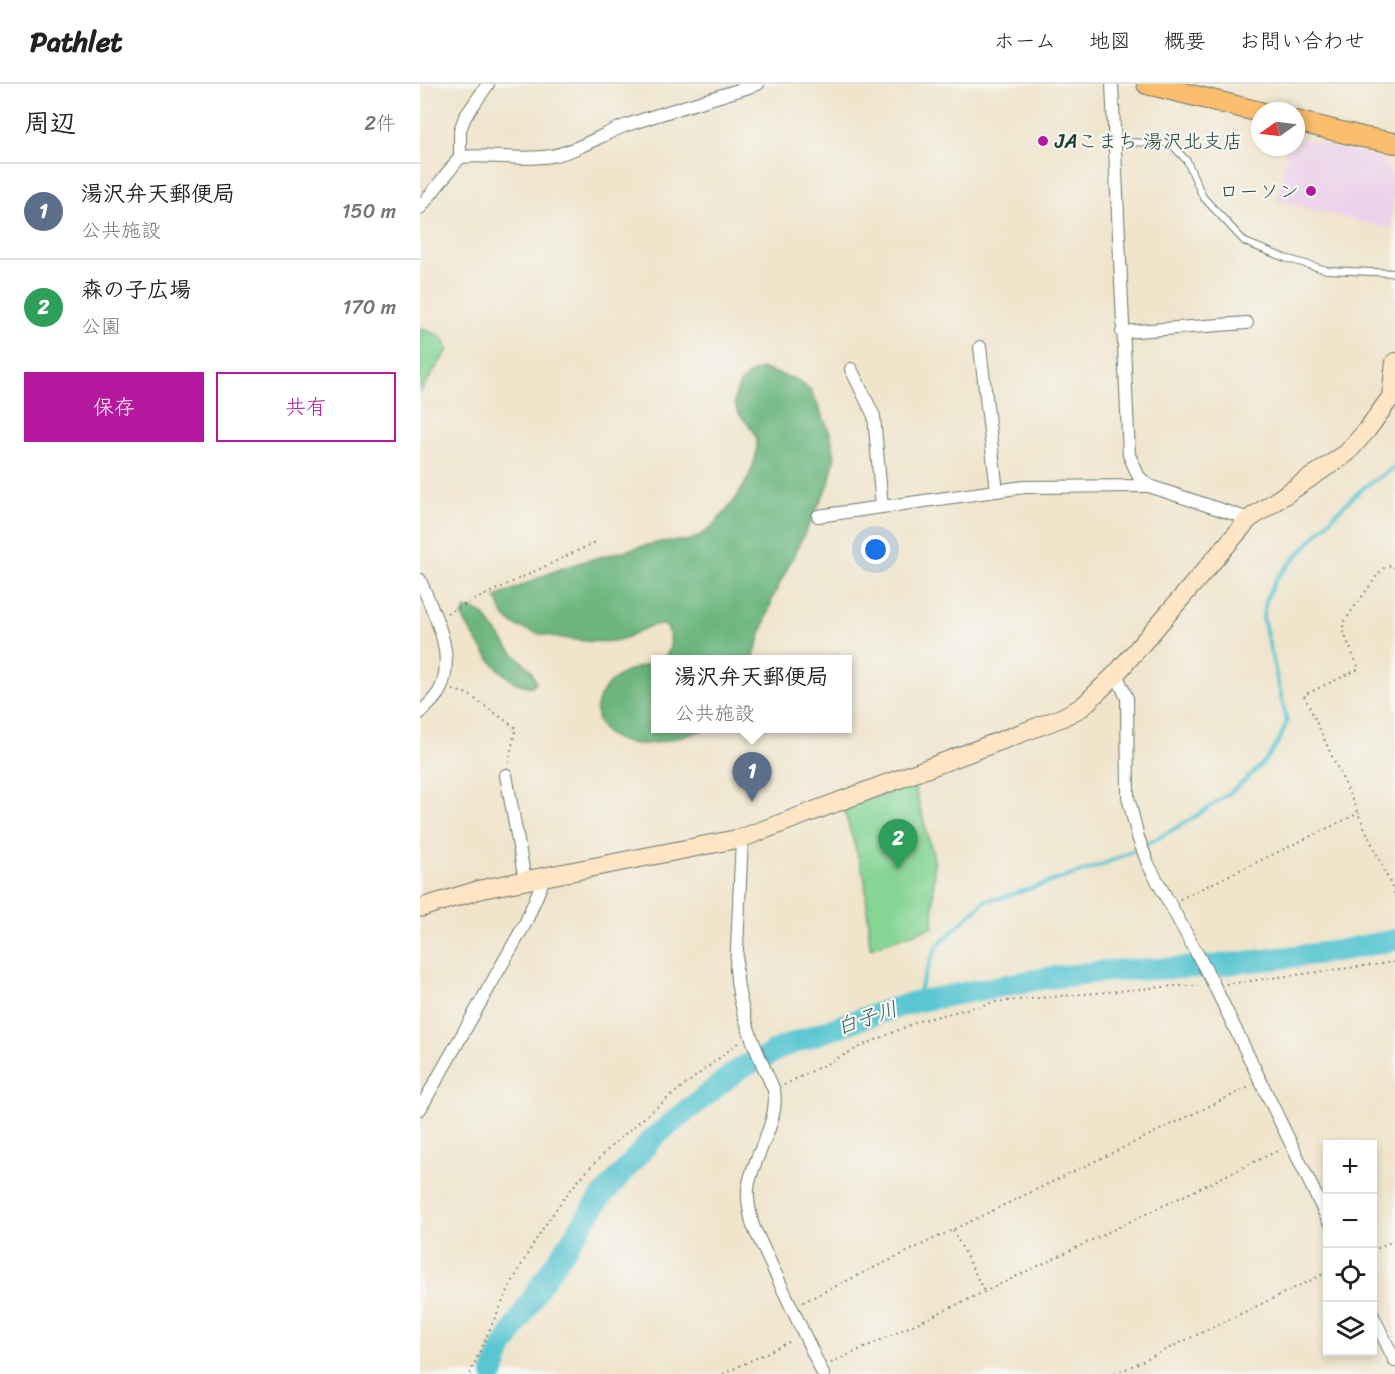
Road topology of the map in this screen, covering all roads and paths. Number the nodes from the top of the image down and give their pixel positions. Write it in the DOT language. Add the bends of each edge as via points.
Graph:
graph roads {
  1 [pos="488,84"];
  2 [pos="758,84"];
  3 [pos="1112,84"];
  4 [pos="1147,84"];
  5 [pos="1251,110"];
  6 [pos="1305,123"];
  7 [pos="1114,142"];
  8 [pos="1395,142"];
  9 [pos="460,158"];
  10 [pos="420,208"];
  11 [pos="1395,273"];
  12 [pos="1247,324"];
  13 [pos="1122,332"];
  14 [pos="980,347"];
  15 [pos="1395,362"];
  16 [pos="851,369"];
  17 [pos="1393,398"];
  18 [pos="1149,486"];
  19 [pos="997,491"];
  20 [pos="882,507"];
  21 [pos="818,516"];
  22 [pos="1250,519"];
  23 [pos="596,542"];
  24 [pos="1395,568"];
  25 [pos="420,580"];
  26 [pos="436,619"];
  27 [pos="1116,674"];
  28 [pos="442,687"];
  29 [pos="420,713"];
  30 [pos="506,775"];
  31 [pos="1359,813"];
  32 [pos="742,838"];
  33 [pos="545,876"];
  34 [pos="525,880"];
  35 [pos="1395,894"];
  36 [pos="1169,904"];
  37 [pos="420,908"];
  38 [pos="1395,962"];
  39 [pos="1213,983"];
  40 [pos="751,1039"];
  41 [pos="1261,1081"];
  42 [pos="772,1087"];
  43 [pos="420,1109"];
  44 [pos="1290,1144"];
  45 [pos="1323,1210"];
  46 [pos="953,1230"];
  47 [pos="1395,1240"];
  48 [pos="1377,1249"];
  49 [pos="1323,1274"];
  50 [pos="984,1292"];
  51 [pos="792,1307"];
  52 [pos="1377,1324"];
  53 [pos="806,1334"];
  54 [pos="1395,1361"];
  55 [pos="822,1371"];
  56 [pos="470,1374"];
  57 [pos="723,1374"];
  58 [pos="1115,1374"];
  1 -- 9 [label="street" via="460,129"];
  2 -- 9 [label="street" via="626,126 551,156"];
  3 -- 7 [label="street"];
  4 -- 5 [label="main road"];
  6 -- 8 [label="main road"];
  7 -- 11 [label="lane" via="1165,142 1173,146 1187,161 1203,197 1245,242 1327,270"];
  7 -- 13 [label="street"];
  9 -- 10 [label="street"];
  12 -- 13 [label="street"];
  13 -- 18 [label="street" via="1128,455 1139,477"];
  14 -- 19 [label="street"];
  15 -- 17 [label="street"];
  16 -- 20 [label="street" via="874,416"];
  17 -- 22 [label="street" via="1347,453"];
  18 -- 19 [label="street" via="1024,487"];
  18 -- 22 [label="street"];
  19 -- 20 [label="street"];
  20 -- 21 [label="street"];
  22 -- 27 [label="street"];
  23 -- 26 [label="path"];
  24 -- 31 [label="path" via="1387,565 1382,569 1343,623 1359,669 1304,695"];
  25 -- 26 [label="street"];
  26 -- 28 [label="street" via="444,639"];
  27 -- 32 [label="street" via="1082,707 1061,718"];
  27 -- 36 [label="street" via="1127,699 1128,797 1144,853"];
  28 -- 29 [label="street"];
  28 -- 30 [label="path" via="468,694 516,728"];
  30 -- 34 [label="street"];
  31 -- 35 [label="path"];
  31 -- 36 [label="path"];
  32 -- 33 [label="street"];
  32 -- 40 [label="street" via="736,970 737,989"];
  33 -- 34 [label="street"];
  33 -- 43 [label="street" via="525,924"];
  34 -- 37 [label="street"];
  36 -- 39 [label="street"];
  38 -- 39 [label="path"];
  39 -- 41 [label="street"];
  39 -- 42 [label="path" via="995,1002 919,1022"];
  40 -- 42 [label="street"];
  40 -- 56 [label="path" via="625,1135 585,1173 525,1255"];
  41 -- 44 [label="street"];
  41 -- 46 [label="path"];
  42 -- 51 [label="street" via="775,1106 748,1187 748,1203 753,1226"];
  44 -- 45 [label="street"];
  44 -- 50 [label="path"];
  46 -- 50 [label="path"];
  46 -- 51 [label="path"];
  47 -- 48 [label="path"];
  49 -- 58 [label="path"];
  50 -- 55 [label="path"];
  51 -- 53 [label="street"];
  52 -- 54 [label="street"];
  53 -- 55 [label="street"];
  53 -- 57 [label="path"];
}
